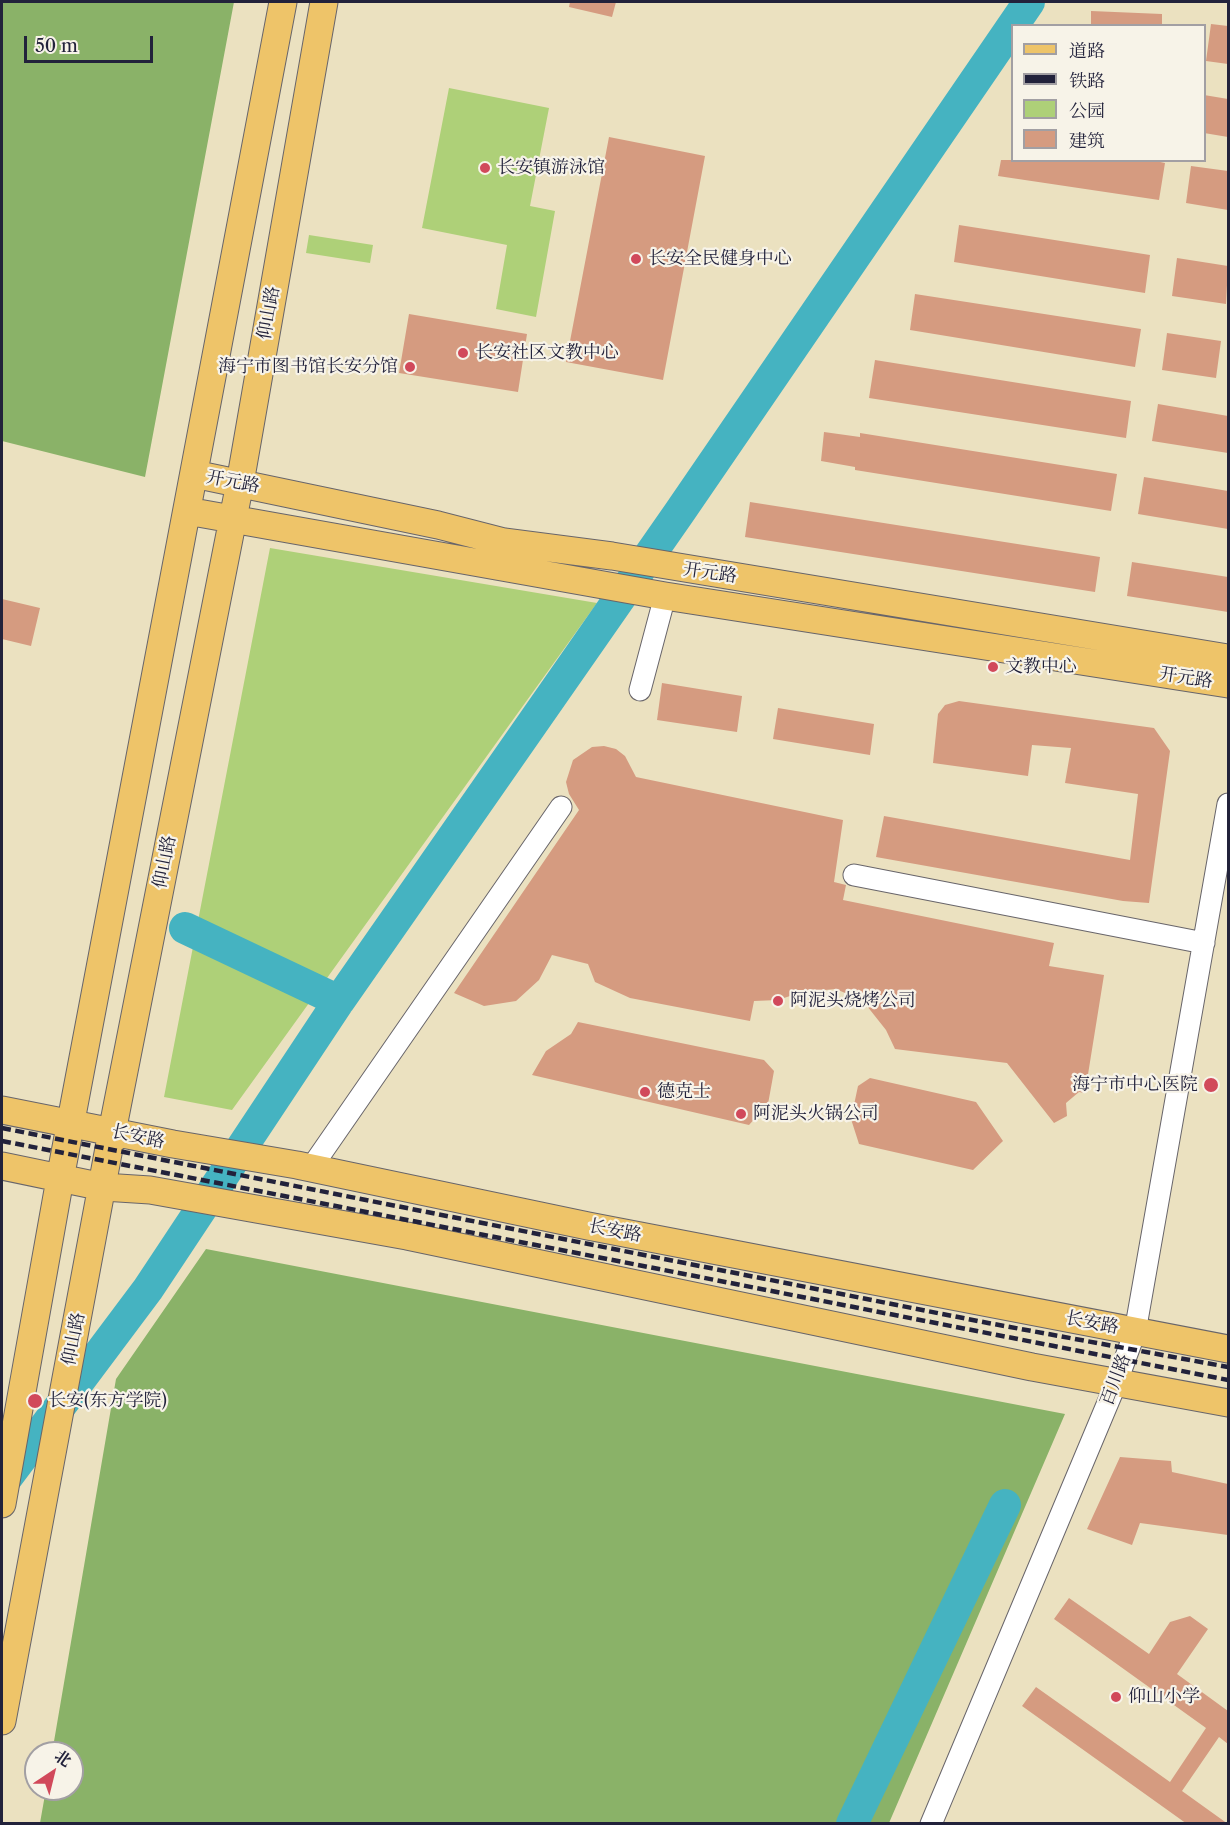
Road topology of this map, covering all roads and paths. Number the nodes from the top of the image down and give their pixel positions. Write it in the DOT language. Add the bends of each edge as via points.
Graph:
graph roads {
  1 [pos="283,2"];
  2 [pos="324,2"];
  3 [pos="194,474"];
  4 [pos="240,483"];
  5 [pos="187,511"];
  6 [pos="233,520"];
  7 [pos="656,595"];
  8 [pos="1228,658"];
  9 [pos="1228,684"];
  10 [pos="640,690"];
  11 [pos="1228,804"];
  12 [pos="561,807"];
  13 [pos="854,875"];
  14 [pos="1204,943"];
  15 [pos="2,1110"];
  16 [pos="71,1124"];
  17 [pos="112,1132"];
  18 [pos="2,1166"];
  19 [pos="304,1166"];
  20 [pos="60,1179"];
  21 [pos="103,1187"];
  22 [pos="1135,1332"];
  23 [pos="1228,1349"];
  24 [pos="1117,1381"];
  25 [pos="1228,1403"];
  26 [pos="2,1504"];
  27 [pos="2,1721"];
  28 [pos="931,1824"];
  1 -- 3 [label="main road"];
  2 -- 4 [label="main road, 仰山路"];
  3 -- 4 [label="main road, 开元路"];
  3 -- 5 [label="main road"];
  4 -- 6 [label="main road, 仰山路"];
  4 -- 8 [label="main road, 开元路" via="504,542 612,556"];
  5 -- 6 [label="main road, 开元路"];
  5 -- 16 [label="main road"];
  6 -- 7 [label="main road, 开元路"];
  6 -- 17 [label="main road, 仰山路"];
  7 -- 9 [label="main road, 开元路"];
  7 -- 10 [label="street"];
  11 -- 14 [label="street, 百川路"];
  12 -- 19 [label="street"];
  13 -- 14 [label="street"];
  14 -- 22 [label="street, 百川路"];
  15 -- 16 [label="main road, 长安路"];
  16 -- 17 [label="main road, 长安路"];
  16 -- 20 [label="main road"];
  17 -- 19 [label="main road, 长安路"];
  17 -- 21 [label="main road, 仰山路"];
  18 -- 20 [label="main road"];
  19 -- 22 [label="main road, 长安路" via="588,1226"];
  20 -- 21 [label="main road"];
  20 -- 26 [label="main road"];
  21 -- 24 [label="main road" via="150,1190 407,1236 1032,1367"];
  21 -- 27 [label="main road, 仰山路"];
  22 -- 23 [label="main road, 长安路"];
  22 -- 24 [label="street, 百川路"];
  24 -- 25 [label="main road"];
  24 -- 28 [label="street, 百川路"];
}
